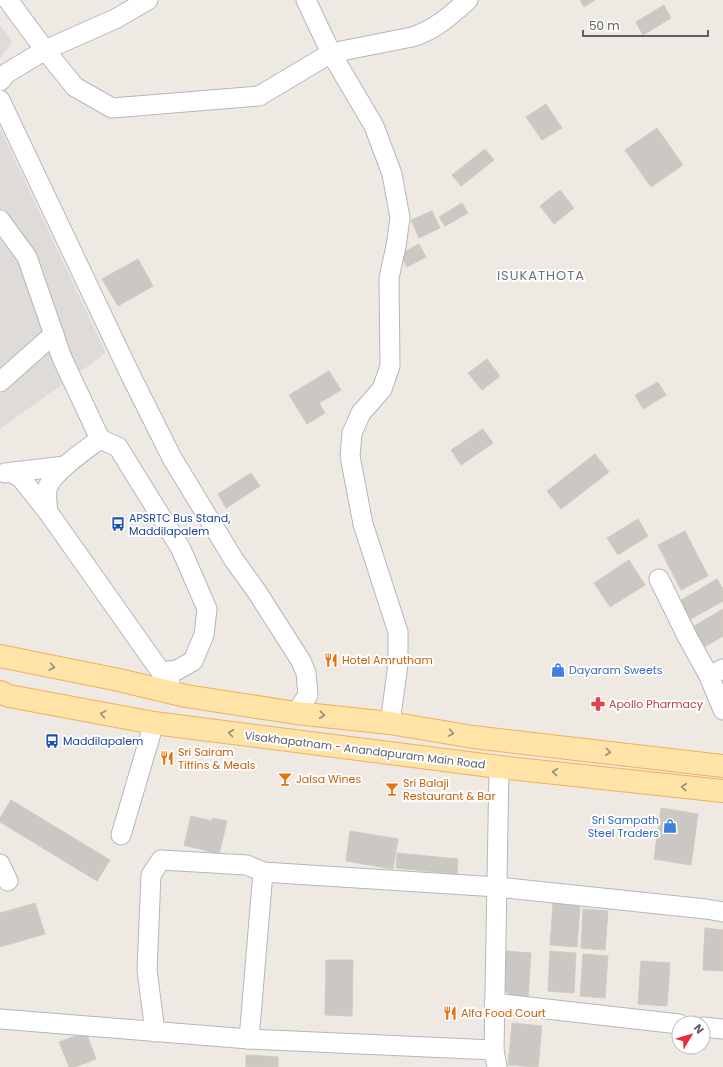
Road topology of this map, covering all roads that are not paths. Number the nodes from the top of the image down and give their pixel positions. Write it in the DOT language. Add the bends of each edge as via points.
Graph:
graph roads {
  1 [pos="8,0"];
  2 [pos="148,0"];
  3 [pos="306,0"];
  4 [pos="468,0"];
  5 [pos="45,50"];
  6 [pos="331,53"];
  7 [pos="0,80"];
  8 [pos="0,100"];
  9 [pos="0,220"];
  10 [pos="54,334"];
  11 [pos="0,382"];
  12 [pos="100,439"];
  13 [pos="65,466"];
  14 [pos="6,473"];
  15 [pos="48,512"];
  16 [pos="659,579"];
  17 [pos="0,656"];
  18 [pos="161,672"];
  19 [pos="716,672"];
  20 [pos="3,696"];
  21 [pos="186,696"];
  22 [pos="723,710"];
  23 [pos="296,713"];
  24 [pos="154,723"];
  25 [pos="390,723"];
  26 [pos="723,766"];
  27 [pos="499,767"];
  28 [pos="723,791"];
  29 [pos="121,835"];
  30 [pos="0,864"];
  31 [pos="263,872"];
  32 [pos="8,881"];
  33 [pos="497,887"];
  34 [pos="723,912"];
  35 [pos="494,1004"];
  36 [pos="0,1020"];
  37 [pos="671,1023"];
  38 [pos="711,1028"];
  39 [pos="723,1029"];
  40 [pos="155,1032"];
  41 [pos="249,1039"];
  42 [pos="496,1059"];
  1 -- 5 [label="street"];
  2 -- 5 [label="street" via="115,19"];
  3 -- 6 [label="street"];
  4 -- 6 [label="street" via="436,26 423,33"];
  5 -- 6 [label="street" via="75,87 112,108 259,96"];
  5 -- 7 [label="street"];
  6 -- 25 [label="street" via="374,126 392,174 400,218 388,278 390,366 382,389 361,413 352,433 350,456 363,524 398,632 398,664"];
  8 -- 23 [label="street" via="172,458 234,560 302,662 308,695"];
  9 -- 10 [label="street" via="27,257"];
  10 -- 11 [label="street"];
  10 -- 12 [label="street" via="62,358"];
  12 -- 13 [label="street"];
  12 -- 18 [label="street" via="118,447 181,549 207,609 204,635 193,661 177,670"];
  13 -- 14 [label="street"];
  13 -- 15 [label="street" via="47,488"];
  14 -- 15 [label="street" via="21,478"];
  15 -- 18 [label="street"];
  16 -- 19 [label="street" via="688,638"];
  17 -- 21 [label="main road, one-way"];
  18 -- 21 [label="street"];
  19 -- 22 [label="street"];
  24 -- 20 [label="main road, Visakhapatnam - Anandapuram Main Road, one-way"];
  21 -- 23 [label="main road"];
  23 -- 25 [label="main road, one-way"];
  27 -- 24 [label="main road, Visakhapatnam - Anandapuram Main Road, one-way"];
  24 -- 29 [label="street"];
  25 -- 26 [label="main road, one-way" via="473,737"];
  28 -- 27 [label="main road, Visakhapatnam - Anandapuram Main Road, one-way"];
  27 -- 33 [label="street"];
  30 -- 32 [label="street"];
  31 -- 33 [label="street"];
  31 -- 40 [label="street" via="247,865 161,860 151,875 147,970"];
  31 -- 41 [label="street"];
  33 -- 34 [label="street"];
  33 -- 35 [label="street"];
  35 -- 37 [label="street"];
  35 -- 42 [label="street"];
  36 -- 40 [label="street"];
  38 -- 39 [label="street"];
  40 -- 41 [label="street"];
  41 -- 42 [label="street"];
}
